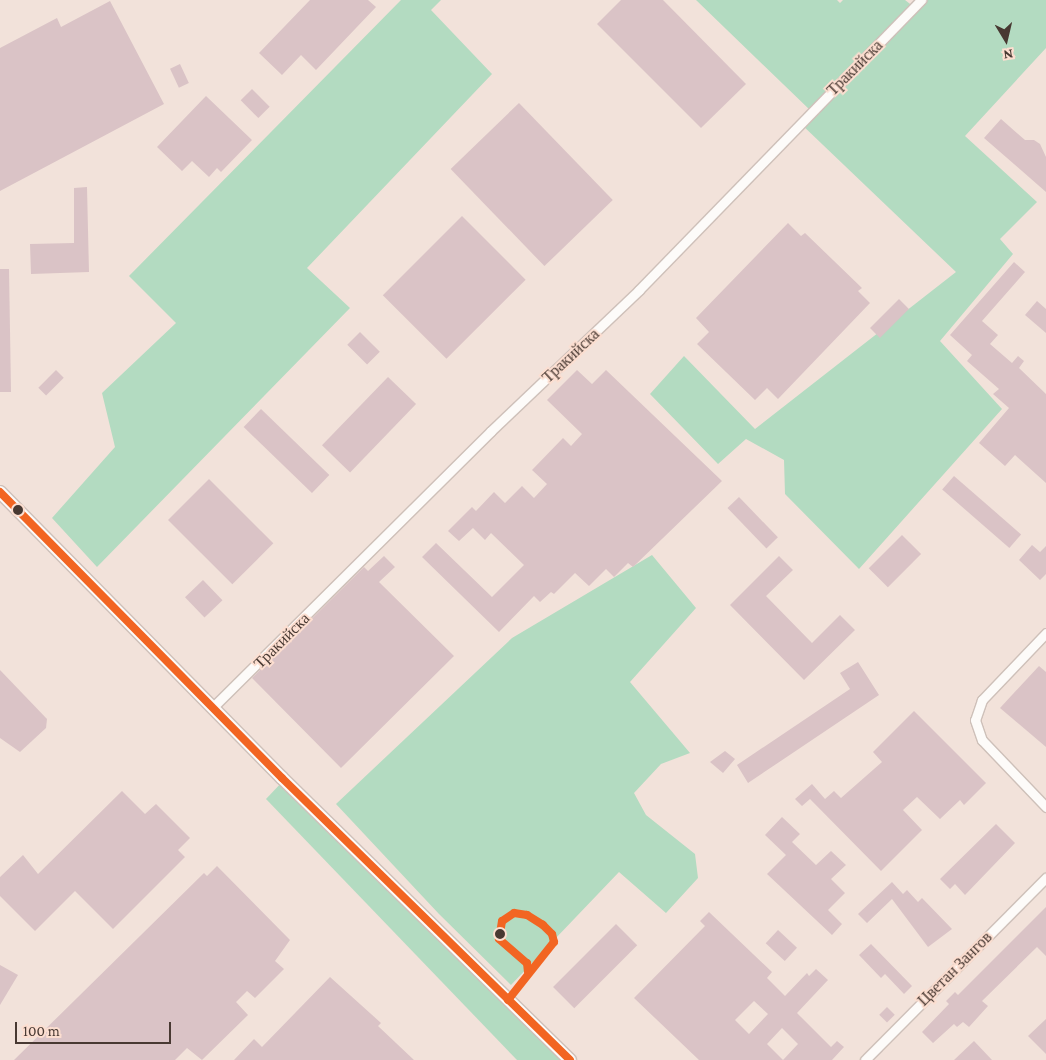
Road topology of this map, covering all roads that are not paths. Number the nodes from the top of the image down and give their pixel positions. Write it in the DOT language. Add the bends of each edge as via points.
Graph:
graph roads {
  1 [pos="921,0"];
  2 [pos="0,492"];
  3 [pos="1046,633"];
  4 [pos="214,706"];
  5 [pos="1046,807"];
  6 [pos="1046,878"];
  7 [pos="570,1060"];
  8 [pos="865,1060"];
  1 -- 4 [label="street, Тракийска" via="639,290 490,431"];
  2 -- 4 [label="main road"];
  3 -- 5 [label="street" via="982,700 975,720 982,740"];
  4 -- 7 [label="main road" via="282,778"];
  6 -- 8 [label="street, Цветан Зангов"];
}
